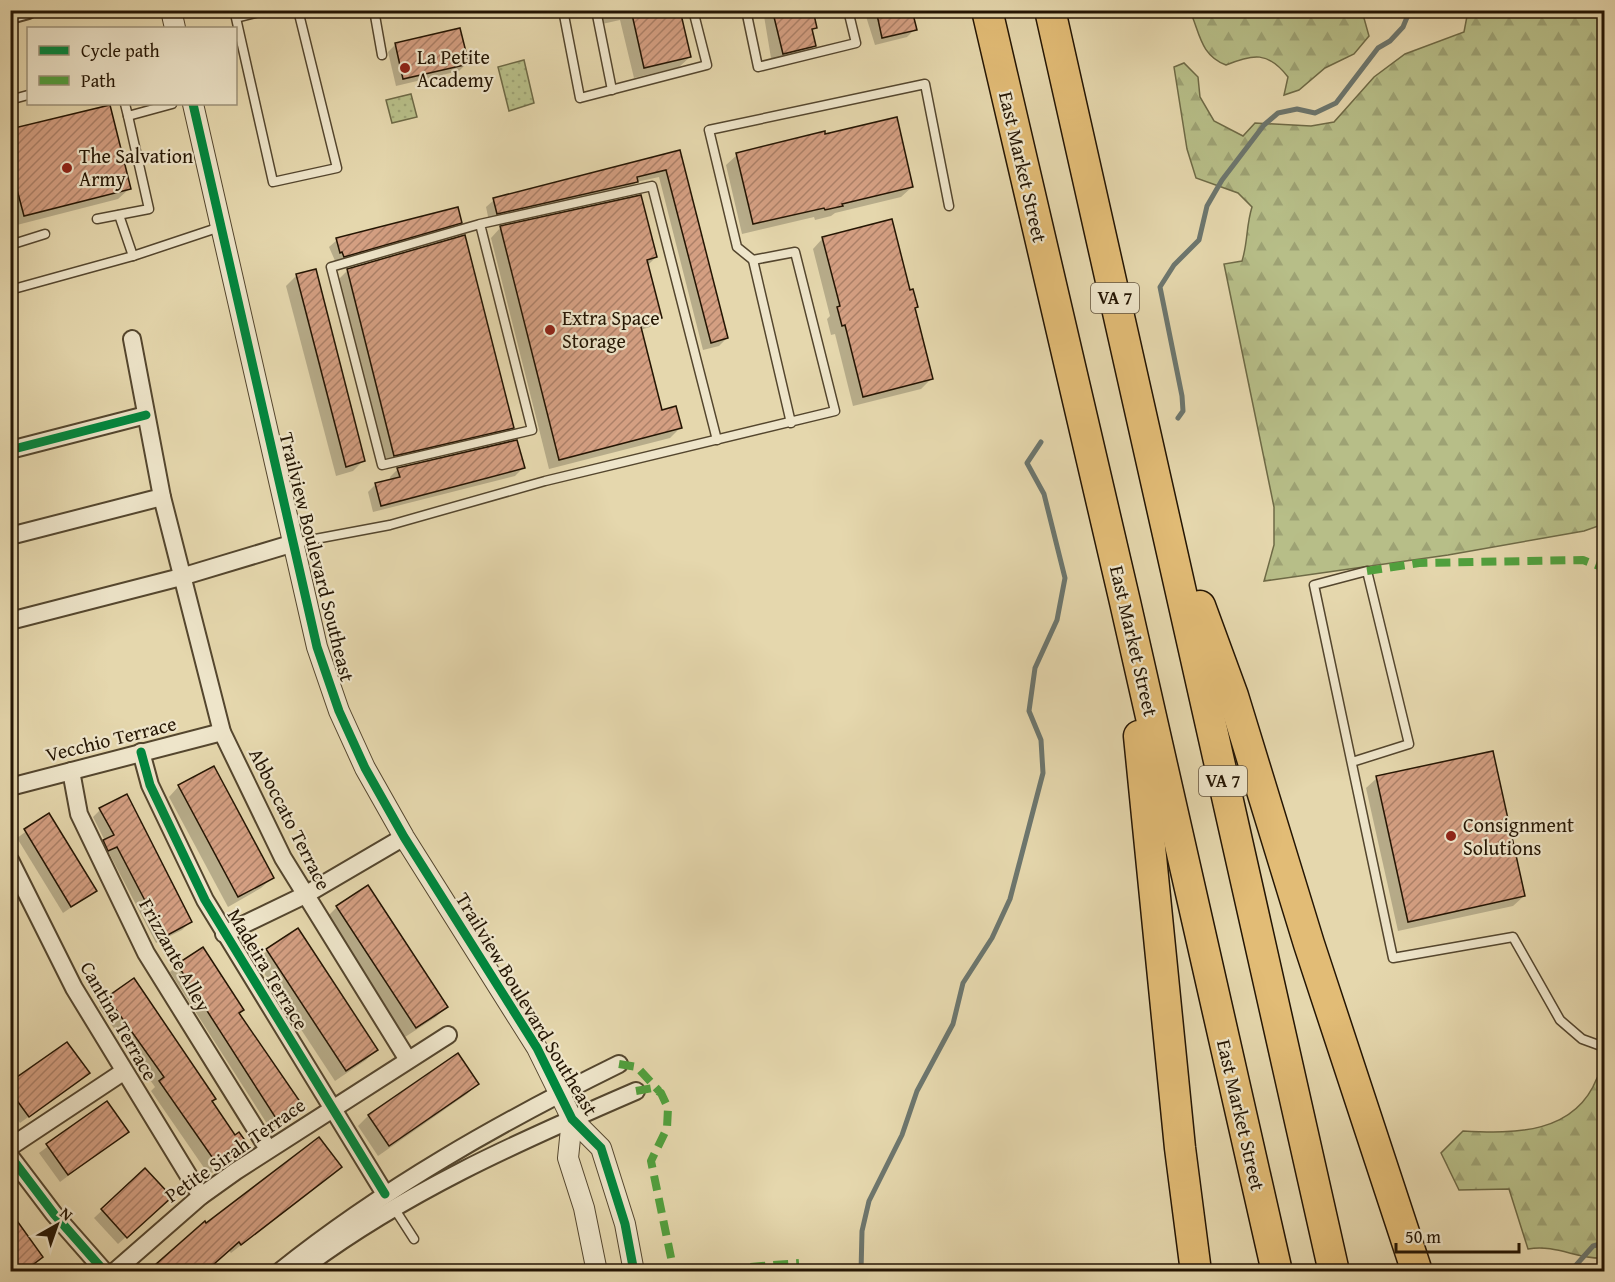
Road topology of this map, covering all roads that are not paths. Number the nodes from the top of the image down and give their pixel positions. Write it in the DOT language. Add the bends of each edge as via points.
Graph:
graph roads {
  1 [pos="28,10"];
  2 [pos="171,10"];
  3 [pos="267,10"];
  4 [pos="298,10"];
  5 [pos="387,10"];
  6 [pos="562,10"];
  7 [pos="596,10"];
  8 [pos="693,10"];
  9 [pos="746,10"];
  10 [pos="848,10"];
  11 [pos="987,10"];
  12 [pos="1050,10"];
  13 [pos="374,12"];
  14 [pos="10,15"];
  15 [pos="175,27"];
  16 [pos="382,55"];
  17 [pos="612,90"];
  18 [pos="27,95"];
  19 [pos="17,99"];
  20 [pos="125,105"];
  21 [pos="168,105"];
  22 [pos="193,105"];
  23 [pos="128,116"];
  24 [pos="949,206"];
  25 [pos="119,215"];
  26 [pos="97,219"];
  27 [pos="480,224"];
  28 [pos="220,227"];
  29 [pos="45,234"];
  30 [pos="10,245"];
  31 [pos="133,256"];
  32 [pos="753,260"];
  33 [pos="10,290"];
  34 [pos="132,339"];
  35 [pos="146,415"];
  36 [pos="791,423"];
  37 [pos="717,440"];
  38 [pos="10,450"];
  39 [pos="1158,491"];
  40 [pos="162,497"];
  41 [pos="10,536"];
  42 [pos="294,543"];
  43 [pos="181,577"];
  44 [pos="1125,602"];
  45 [pos="10,621"];
  46 [pos="222,732"];
  47 [pos="141,752"];
  48 [pos="1352,762"];
  49 [pos="71,771"];
  50 [pos="10,787"];
  51 [pos="404,837"];
  52 [pos="13,872"];
  53 [pos="305,895"];
  54 [pos="224,934"];
  55 [pos="448,1035"];
  56 [pos="1605,1047"];
  57 [pos="408,1060"];
  58 [pos="619,1064"];
  59 [pos="123,1072"];
  60 [pos="636,1091"];
  61 [pos="560,1094"];
  62 [pos="332,1107"];
  63 [pos="572,1119"];
  64 [pos="10,1148"];
  65 [pos="268,1149"];
  66 [pos="10,1156"];
  67 [pos="201,1196"];
  68 [pos="389,1201"];
  69 [pos="414,1239"];
  70 [pos="105,1272"];
  71 [pos="114,1272"];
  72 [pos="279,1272"];
  73 [pos="298,1272"];
  74 [pos="597,1272"];
  75 [pos="634,1272"];
  76 [pos="1196,1272"];
  77 [pos="1277,1272"];
  78 [pos="1334,1272"];
  79 [pos="1416,1272"];
  1 -- 14 [label="street"];
  2 -- 15 [label="street"];
  3 -- 4 [label="lane" via="236,18 273,182 337,168"];
  5 -- 13 [label="lane"];
  6 -- 17 [label="lane" via="580,98"];
  7 -- 17 [label="lane"];
  8 -- 17 [label="lane" via="707,65"];
  9 -- 10 [label="lane" via="758,67 856,43"];
  11 -- 44 [label="highway, East Market Street / VA 7"];
  12 -- 39 [label="highway, VA 7"];
  13 -- 16 [label="lane"];
  18 -- 19 [label="lane"];
  20 -- 23 [label="lane"];
  21 -- 23 [label="lane"];
  22 -- 28 [label="street, Trailview Boulevard Southeast"];
  23 -- 25 [label="lane" via="149,209"];
  24 -- 32 [label="lane" via="925,84 709,130 737,247"];
  25 -- 26 [label="lane"];
  25 -- 31 [label="lane"];
  27 -- 27 [label="lane" via="330,267 382,465 532,430"];
  27 -- 37 [label="lane" via="652,186"];
  28 -- 31 [label="lane"];
  28 -- 42 [label="street, Trailview Boulevard Southeast"];
  29 -- 30 [label="lane"];
  31 -- 33 [label="lane"];
  32 -- 36 [label="lane"];
  32 -- 36 [label="lane" via="795,252 835,411"];
  34 -- 35 [label="street, Abboccato Terrace"];
  35 -- 38 [label="street"];
  35 -- 40 [label="street, Abboccato Terrace"];
  36 -- 37 [label="lane"];
  37 -- 42 [label="lane" via="545,481 390,525"];
  39 -- 78 [label="highway, VA 7"];
  39 -- 79 [label="highway" via="1233,696"];
  40 -- 41 [label="street"];
  40 -- 43 [label="street, Abboccato Terrace"];
  42 -- 43 [label="street"];
  42 -- 51 [label="street, Trailview Boulevard Southeast" via="317,647 339,711 365,768"];
  43 -- 45 [label="street"];
  43 -- 46 [label="street, Abboccato Terrace"];
  44 -- 76 [label="highway"];
  44 -- 77 [label="highway, East Market Street / VA 7"];
  46 -- 47 [label="street, Vecchio Terrace"];
  46 -- 53 [label="street, Abboccato Terrace"];
  47 -- 49 [label="street, Vecchio Terrace"];
  47 -- 54 [label="street, Madeira Terrace" via="150,785"];
  48 -- 48 [label="lane" via="1409,744 1367,571 1314,585"];
  48 -- 56 [label="lane" via="1393,958 1513,937 1560,1020 1582,1039"];
  49 -- 50 [label="street, Vecchio Terrace"];
  49 -- 65 [label="street, Frizzante Alley" via="79,814 146,953"];
  51 -- 53 [label="street"];
  51 -- 61 [label="street, Trailview Boulevard Southeast" via="537,1048"];
  52 -- 59 [label="street, Cantina Terrace"];
  53 -- 54 [label="street"];
  53 -- 57 [label="street, Abboccato Terrace"];
  54 -- 62 [label="street, Madeira Terrace"];
  55 -- 57 [label="street, Petite Sirah Terrace"];
  57 -- 62 [label="street, Petite Sirah Terrace"];
  58 -- 61 [label="street"];
  59 -- 64 [label="street"];
  59 -- 67 [label="street, Cantina Terrace"];
  60 -- 63 [label="street"];
  61 -- 63 [label="street, Trailview Boulevard Southeast"];
  61 -- 68 [label="street" via="481,1135"];
  62 -- 65 [label="street, Petite Sirah Terrace"];
  62 -- 68 [label="street, Madeira Terrace"];
  63 -- 68 [label="street"];
  63 -- 74 [label="street, Trailview Boulevard Southeast" via="568,1158 584,1208"];
  63 -- 75 [label="street, Trailview Boulevard Southeast" via="601,1149 625,1224"];
  65 -- 67 [label="street, Petite Sirah Terrace"];
  66 -- 70 [label="street"];
  67 -- 71 [label="street, Petite Sirah Terrace"];
  68 -- 69 [label="lane"];
  68 -- 72 [label="street"];
  68 -- 73 [label="street"];
}
